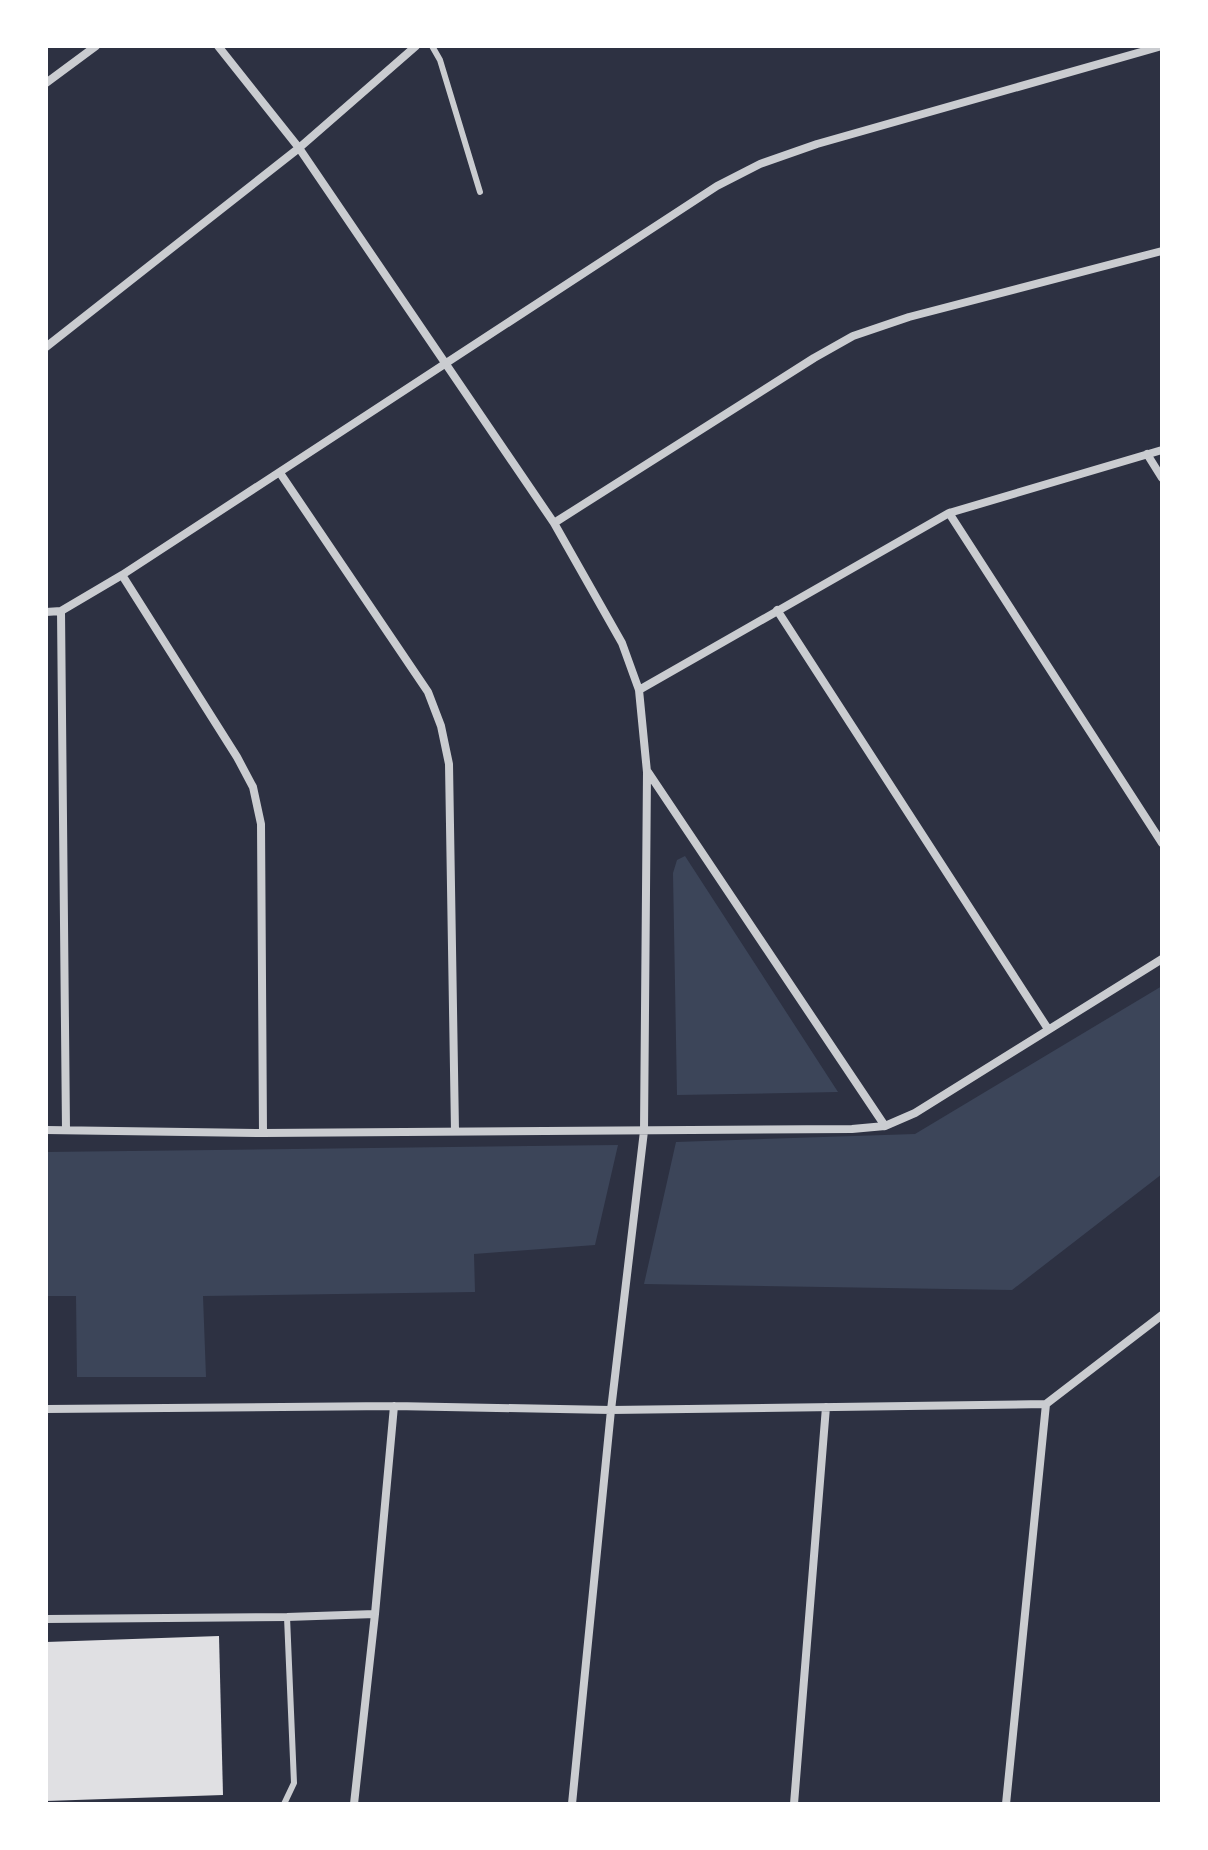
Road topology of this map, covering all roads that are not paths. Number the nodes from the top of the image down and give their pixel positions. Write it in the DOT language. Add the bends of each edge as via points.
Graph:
graph roads {
  1 [pos="96,46"];
  2 [pos="218,46"];
  3 [pos="416,46"];
  4 [pos="432,46"];
  5 [pos="1162,46"];
  6 [pos="46,83"];
  7 [pos="299,148"];
  8 [pos="480,192"];
  9 [pos="1162,251"];
  10 [pos="46,347"];
  11 [pos="446,362"];
  12 [pos="1162,450"];
  13 [pos="1147,454"];
  14 [pos="280,473"];
  15 [pos="1162,478"];
  16 [pos="949,513"];
  17 [pos="554,523"];
  18 [pos="122,575"];
  19 [pos="777,610"];
  20 [pos="61,611"];
  21 [pos="46,612"];
  22 [pos="639,690"];
  23 [pos="647,772"];
  24 [pos="1162,843"];
  25 [pos="1162,959"];
  26 [pos="1048,1029"];
  27 [pos="885,1126"];
  28 [pos="46,1130"];
  29 [pos="66,1130"];
  30 [pos="455,1131"];
  31 [pos="644,1131"];
  32 [pos="263,1133"];
  33 [pos="1162,1315"];
  34 [pos="1046,1404"];
  35 [pos="394,1406"];
  36 [pos="826,1407"];
  37 [pos="46,1409"];
  38 [pos="611,1410"];
  39 [pos="375,1614"];
  40 [pos="287,1617"];
  41 [pos="46,1619"];
  42 [pos="284,1804"];
  43 [pos="354,1804"];
  44 [pos="572,1804"];
  45 [pos="794,1804"];
  46 [pos="1006,1804"];
  1 -- 6 [label="street"];
  2 -- 7 [label="street"];
  3 -- 7 [label="street"];
  4 -- 8 [label="lane"];
  5 -- 11 [label="street" via="760,164 717,186"];
  7 -- 10 [label="street"];
  7 -- 11 [label="street"];
  9 -- 17 [label="street" via="853,336"];
  11 -- 14 [label="street"];
  11 -- 17 [label="street"];
  12 -- 13 [label="street"];
  13 -- 15 [label="street"];
  13 -- 16 [label="street"];
  14 -- 18 [label="street"];
  14 -- 30 [label="street" via="428,692 441,726 449,764"];
  16 -- 19 [label="street"];
  16 -- 24 [label="street"];
  17 -- 22 [label="street" via="622,643"];
  18 -- 20 [label="street"];
  18 -- 32 [label="street" via="253,787 261,824"];
  19 -- 22 [label="street"];
  19 -- 26 [label="street"];
  20 -- 21 [label="street"];
  20 -- 29 [label="street"];
  22 -- 23 [label="street"];
  23 -- 27 [label="street"];
  23 -- 31 [label="street"];
  25 -- 26 [label="street"];
  26 -- 27 [label="street" via="915,1113"];
  27 -- 31 [label="street"];
  28 -- 29 [label="street"];
  29 -- 32 [label="street"];
  30 -- 31 [label="street"];
  30 -- 32 [label="street"];
  31 -- 38 [label="street"];
  33 -- 34 [label="street"];
  34 -- 36 [label="street"];
  34 -- 46 [label="street"];
  35 -- 37 [label="street"];
  35 -- 38 [label="street"];
  35 -- 39 [label="street"];
  36 -- 38 [label="street"];
  36 -- 45 [label="street"];
  38 -- 44 [label="street"];
  39 -- 40 [label="street"];
  39 -- 43 [label="street"];
  40 -- 41 [label="street"];
  40 -- 42 [label="lane" via="294,1783"];
}
